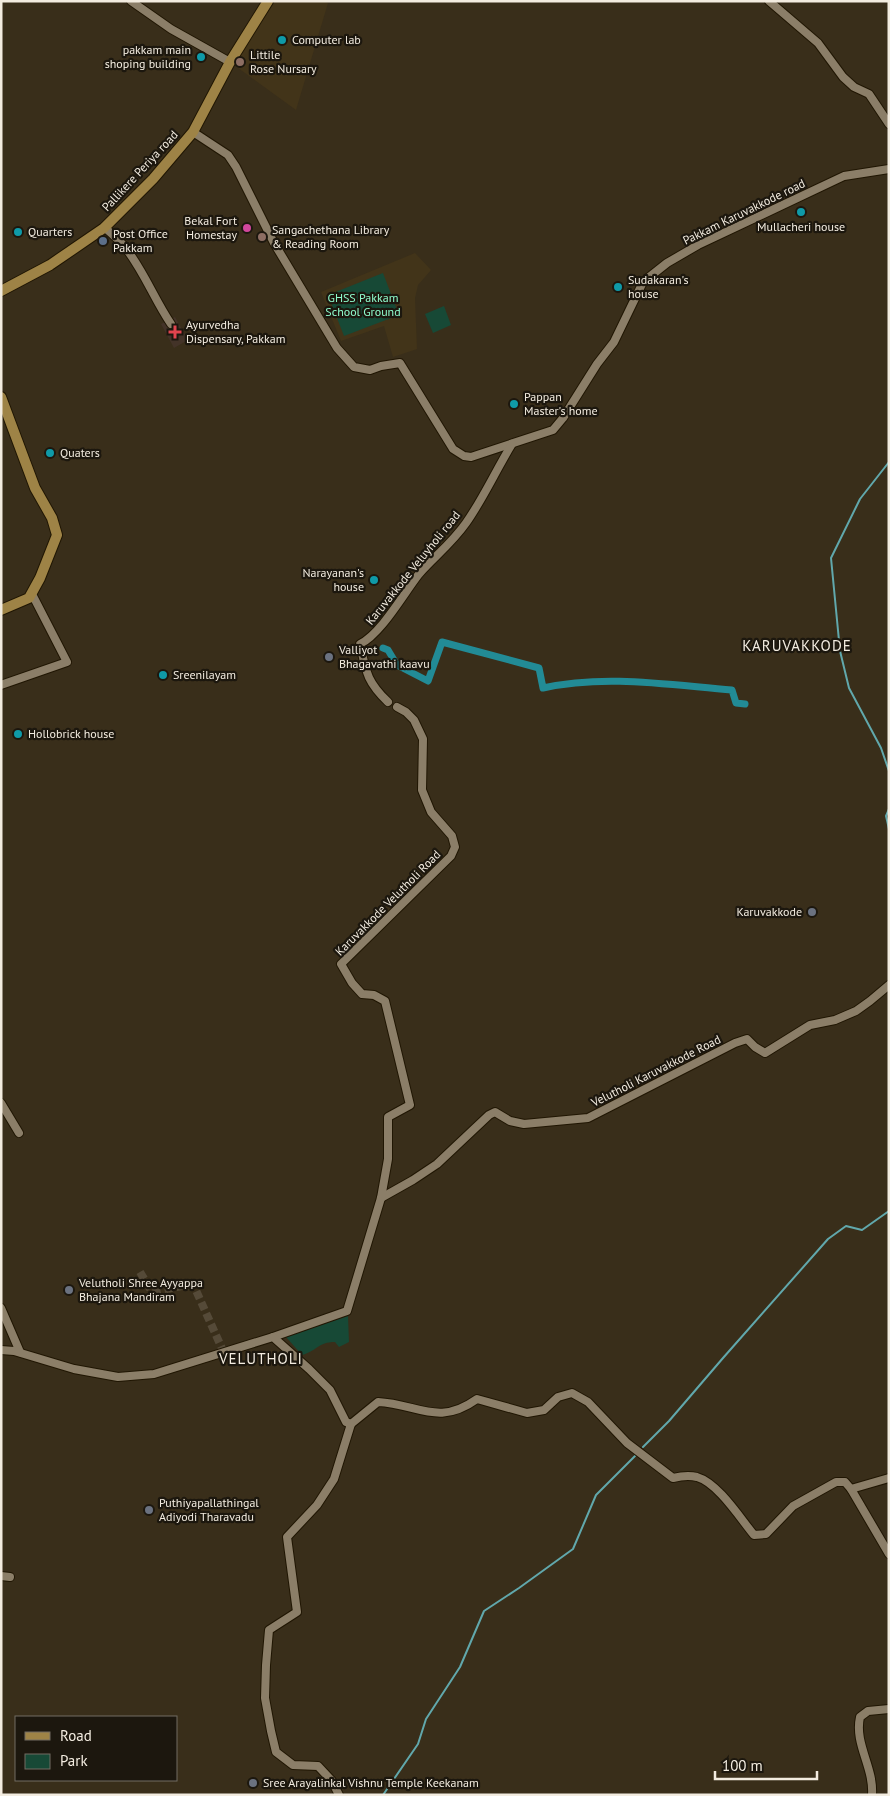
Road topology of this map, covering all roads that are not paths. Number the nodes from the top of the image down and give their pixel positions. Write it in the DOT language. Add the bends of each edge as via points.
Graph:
graph roads {
  1 [pos="131,1"];
  2 [pos="268,1"];
  3 [pos="769,1"];
  4 [pos="230,62"];
  5 [pos="889,124"];
  6 [pos="193,132"];
  7 [pos="889,169"];
  8 [pos="104,227"];
  9 [pos="1,291"];
  10 [pos="171,324"];
  11 [pos="1,397"];
  12 [pos="512,444"];
  13 [pos="32,594"];
  14 [pos="1,610"];
  15 [pos="1,685"];
  16 [pos="388,702"];
  17 [pos="397,707"];
  18 [pos="889,985"];
  19 [pos="1,1103"];
  20 [pos="19,1133"];
  21 [pos="381,1198"];
  22 [pos="1,1308"];
  23 [pos="273,1337"];
  24 [pos="1,1350"];
  25 [pos="20,1352"];
  26 [pos="351,1424"];
  27 [pos="889,1478"];
  28 [pos="851,1489"];
  29 [pos="889,1554"];
  30 [pos="1,1576"];
  31 [pos="10,1577"];
  32 [pos="889,1709"];
  33 [pos="340,1795"];
  34 [pos="872,1795"];
  1 -- 4 [label="street" via="171,29"];
  2 -- 4 [label="main road, Pallikere Periya road"];
  3 -- 5 [label="street" via="818,42 843,77 869,94"];
  4 -- 6 [label="main road, Pallikere Periya road"];
  6 -- 8 [label="main road, Pallikere Periya road" via="153,179"];
  6 -- 12 [label="street, Pakkam Karuvakkode road" via="228,155 274,243 337,348 354,367 370,370 400,362 453,449 464,456 471,457"];
  7 -- 12 [label="street, Pakkam Karuvakkode road" via="844,176 667,263 643,282 614,342 553,430"];
  8 -- 9 [label="main road, Pallikere Periya road" via="50,265"];
  8 -- 10 [label="street" via="136,262"];
  11 -- 13 [label="main road" via="35,488 52,518 57,535"];
  12 -- 16 [label="street, Karuvakkode Veluyholi road" via="466,523 419,574 368,640 360,644 368,679"];
  13 -- 14 [label="main road"];
  13 -- 15 [label="street" via="67,662"];
  17 -- 21 [label="street, Karuvakkode Velutholi Road" via="414,720 423,740 422,790 431,812 452,836 455,847 451,856 341,964 362,994 374,995 385,1001 410,1106 388,1117 388,1159"];
  18 -- 21 [label="street, Velutholi Karuvakkode Road" via="856,1011 810,1025 765,1054 747,1039 735,1043 588,1118 524,1124 496,1112 437,1164"];
  19 -- 20 [label="street"];
  21 -- 23 [label="street, Karuvakkode Velutholi Road" via="347,1310"];
  22 -- 25 [label="street"];
  23 -- 25 [label="street" via="154,1374 118,1377 74,1369"];
  23 -- 26 [label="street" via="330,1390 346,1422"];
  24 -- 25 [label="street"];
  26 -- 28 [label="street" via="378,1402 434,1412 453,1412 477,1399 527,1412 544,1410 558,1397 572,1393 588,1402 627,1443 673,1478 685,1475 698,1477 714,1486 754,1535 766,1534 793,1506 836,1482 845,1482"];
  26 -- 33 [label="street" via="334,1479 317,1504 286,1537 297,1612 269,1630 266,1665 266,1698 276,1752 293,1764 318,1766"];
  27 -- 28 [label="street"];
  28 -- 29 [label="street"];
  30 -- 31 [label="street"];
  32 -- 34 [label="street" via="868,1711 860,1717 858,1726 873,1784"];
}
